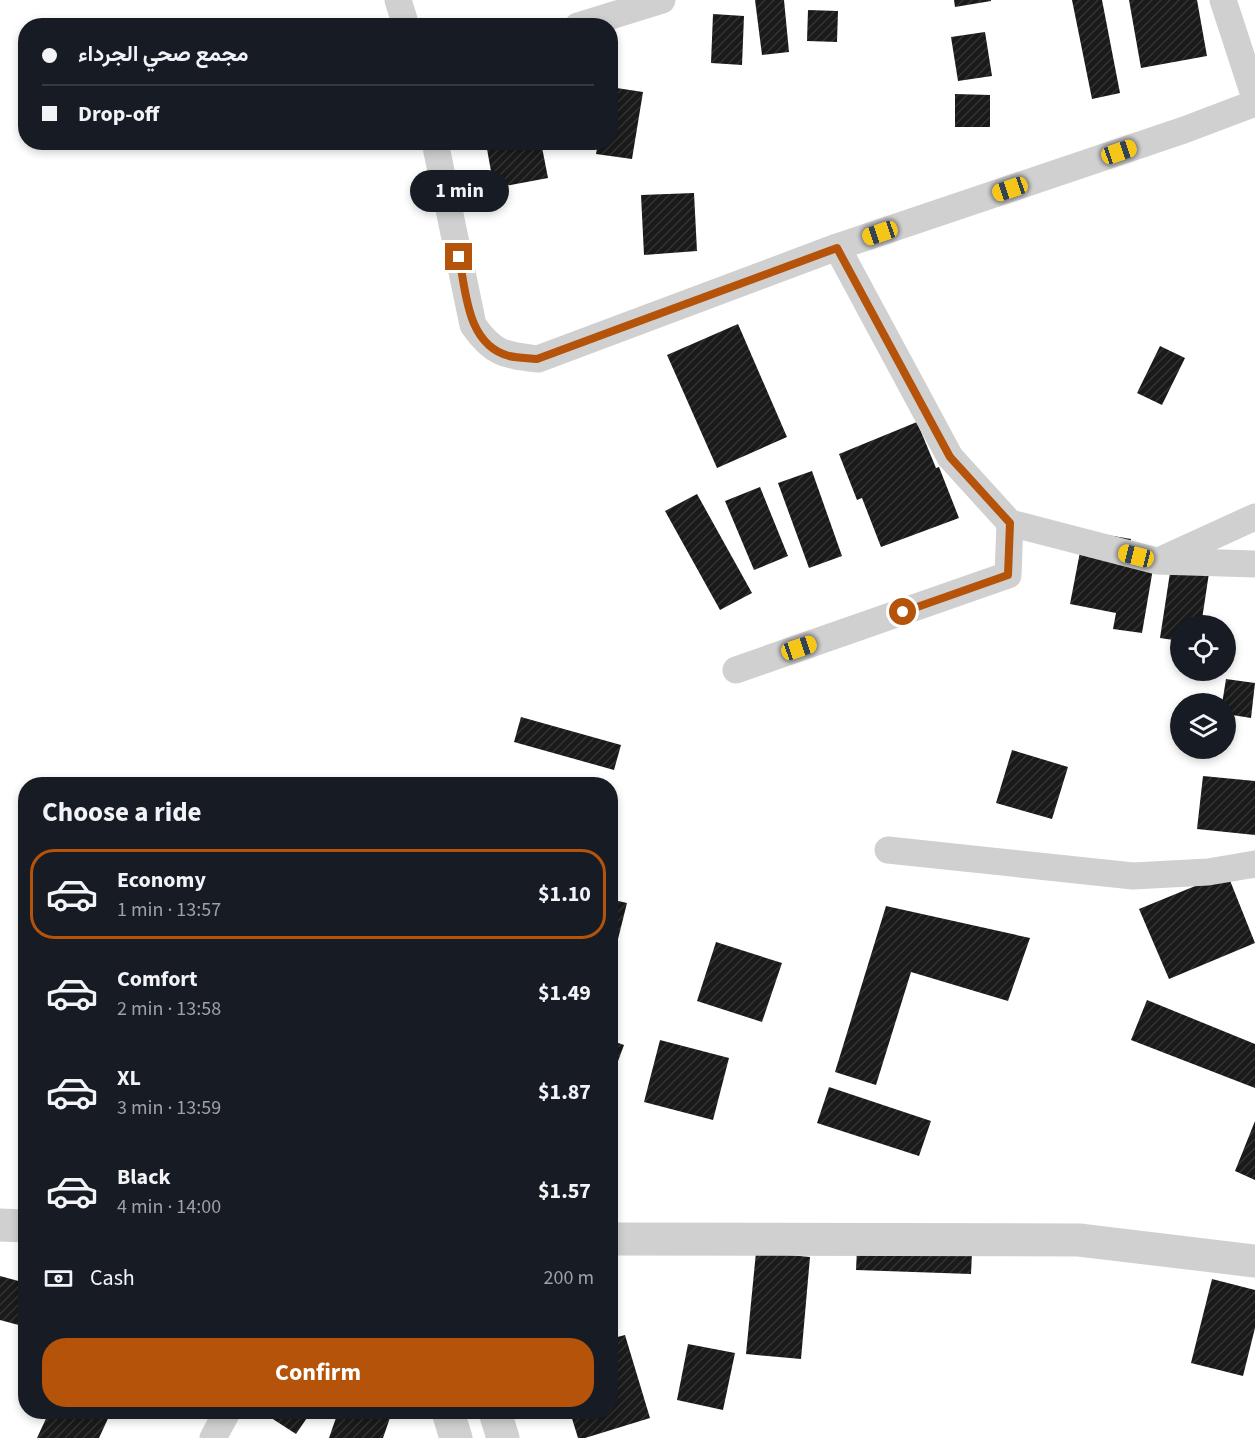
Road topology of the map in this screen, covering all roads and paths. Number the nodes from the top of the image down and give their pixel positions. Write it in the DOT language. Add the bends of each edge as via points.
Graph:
graph roads {
  1 [pos="398,0"];
  2 [pos="662,0"];
  3 [pos="1223,0"];
  4 [pos="404,18"];
  5 [pos="604,18"];
  6 [pos="1255,98"];
  7 [pos="1255,103"];
  8 [pos="437,150"];
  9 [pos="837,248"];
  10 [pos="1255,517"];
  11 [pos="1010,523"];
  12 [pos="1157,561"];
  13 [pos="1255,564"];
  14 [pos="736,670"];
  15 [pos="888,850"];
  16 [pos="1255,864"];
  17 [pos="0,1225"];
  18 [pos="18,1226"];
  19 [pos="618,1239"];
  20 [pos="1255,1261"];
  21 [pos="223,1419"];
  22 [pos="450,1419"];
  23 [pos="497,1419"];
  24 [pos="213,1438"];
  25 [pos="456,1438"];
  26 [pos="503,1438"];
  1 -- 4 [label="street"];
  2 -- 5 [label="street"];
  3 -- 6 [label="street"];
  7 -- 9 [label="street"];
  8 -- 9 [label="street" via="473,325 485,343 508,356 537,359"];
  9 -- 11 [label="street" via="950,457"];
  10 -- 12 [label="street"];
  11 -- 12 [label="street"];
  11 -- 14 [label="street" via="1008,575"];
  12 -- 13 [label="street"];
  15 -- 16 [label="street" via="1133,876 1208,872"];
  17 -- 18 [label="street"];
  19 -- 20 [label="street" via="1079,1240"];
  21 -- 24 [label="street"];
  22 -- 25 [label="street"];
  23 -- 26 [label="street"];
}
